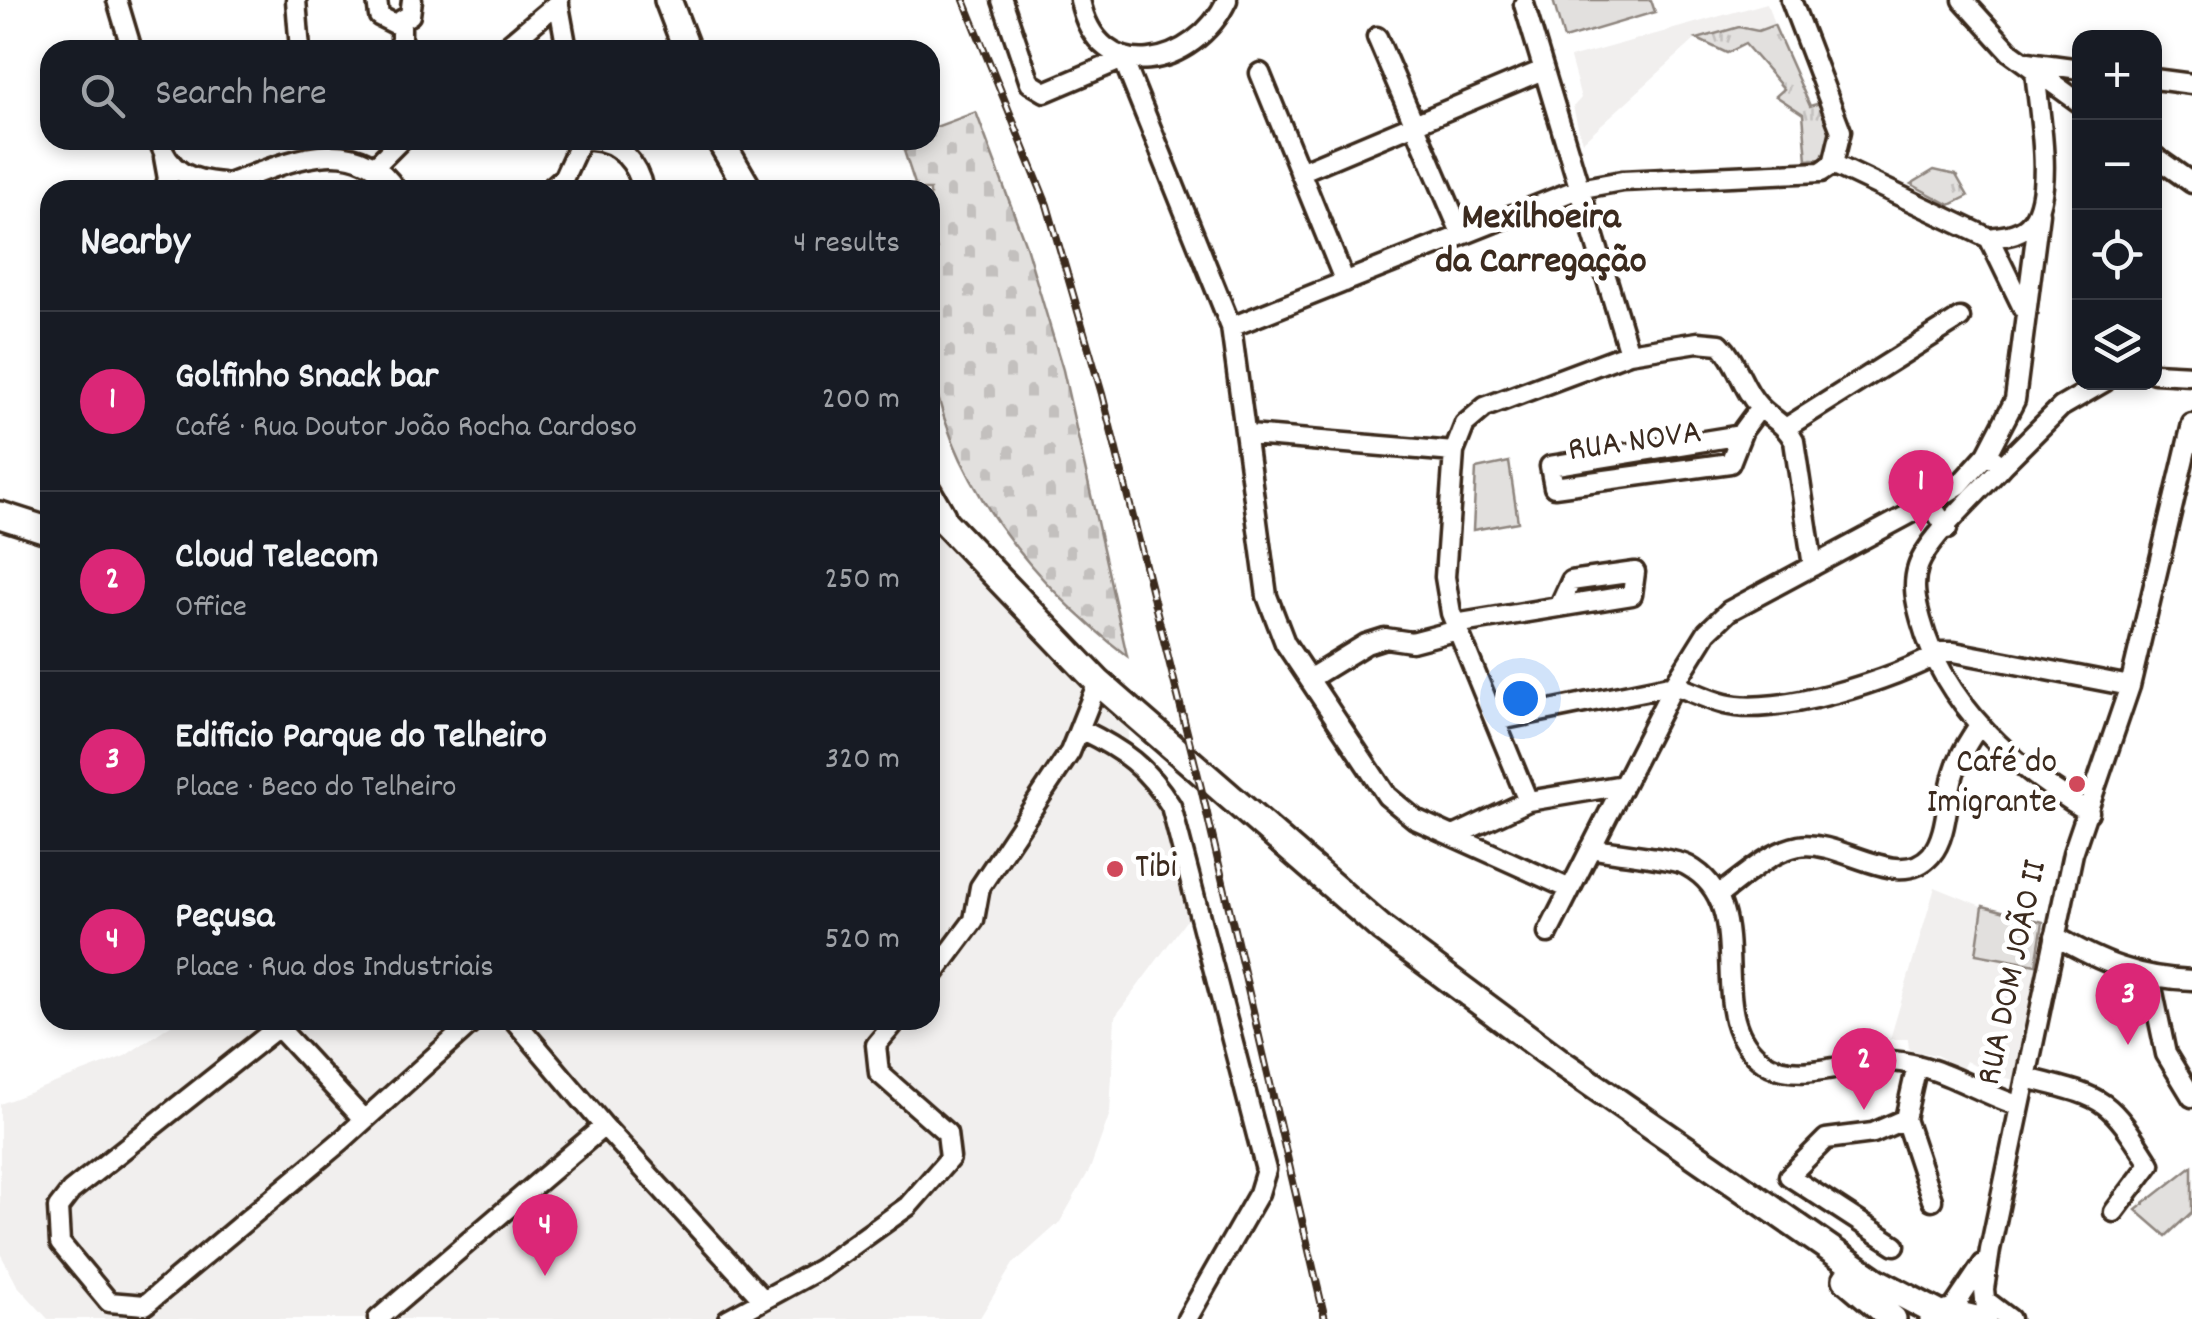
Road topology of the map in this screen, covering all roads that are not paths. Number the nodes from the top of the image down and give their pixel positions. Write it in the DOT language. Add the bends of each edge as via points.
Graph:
graph roads {
  1 [pos="117,0"];
  2 [pos="296,0"];
  3 [pos="377,0"];
  4 [pos="412,0"];
  5 [pos="668,0"];
  6 [pos="1002,0"];
  7 [pos="1080,0"];
  8 [pos="1228,0"];
  9 [pos="1791,0"];
  10 [pos="1963,0"];
  11 [pos="558,1"];
  12 [pos="1524,4"];
  13 [pos="401,23"];
  14 [pos="1377,37"];
  15 [pos="129,40"];
  16 [pos="299,40"];
  17 [pos="401,40"];
  18 [pos="513,40"];
  19 [pos="564,40"];
  20 [pos="683,40"];
  21 [pos="1123,59"];
  22 [pos="2029,66"];
  23 [pos="2072,69"];
  24 [pos="1543,70"];
  25 [pos="1260,73"];
  26 [pos="2162,80"];
  27 [pos="2192,84"];
  28 [pos="2072,97"];
  29 [pos="1415,124"];
  30 [pos="162,150"];
  31 [pos="164,150"];
  32 [pos="319,150"];
  33 [pos="335,150"];
  34 [pos="391,150"];
  35 [pos="576,150"];
  36 [pos="615,150"];
  37 [pos="725,150"];
  38 [pos="2162,162"];
  39 [pos="1833,164"];
  40 [pos="376,165"];
  41 [pos="1300,172"];
  42 [pos="168,180"];
  43 [pos="196,180"];
  44 [pos="240,180"];
  45 [pos="388,180"];
  46 [pos="561,180"];
  47 [pos="641,180"];
  48 [pos="740,180"];
  49 [pos="2192,183"];
  50 [pos="1578,190"];
  51 [pos="2040,208"];
  52 [pos="1462,236"];
  53 [pos="1989,238"];
  54 [pos="1344,282"];
  55 [pos="2024,311"];
  56 [pos="1960,318"];
  57 [pos="1231,327"];
  58 [pos="1628,354"];
  59 [pos="2162,373"];
  60 [pos="2192,375"];
  61 [pos="2090,390"];
  62 [pos="1760,408"];
  63 [pos="2192,424"];
  64 [pos="1787,427"];
  65 [pos="1249,435"];
  66 [pos="1741,435"];
  67 [pos="1454,452"];
  68 [pos="1987,454"];
  69 [pos="2002,466"];
  70 [pos="1930,503"];
  71 [pos="940,507"];
  72 [pos="0,515"];
  73 [pos="940,518"];
  74 [pos="40,528"];
  75 [pos="1947,529"];
  76 [pos="960,540"];
  77 [pos="1813,566"];
  78 [pos="1559,607"];
  79 [pos="1457,627"];
  80 [pos="1932,658"];
  81 [pos="1309,679"];
  82 [pos="1098,682"];
  83 [pos="1674,685"];
  84 [pos="2130,686"];
  85 [pos="1495,721"];
  86 [pos="1979,726"];
  87 [pos="1082,730"];
  88 [pos="1623,785"];
  89 [pos="1528,801"];
  90 [pos="2089,812"];
  91 [pos="1454,836"];
  92 [pos="1591,848"];
  93 [pos="1570,890"];
  94 [pos="1720,894"];
  95 [pos="1548,934"];
  96 [pos="2056,936"];
  97 [pos="940,965"];
  98 [pos="2150,978"];
  99 [pos="2192,980"];
  100 [pos="268,1030"];
  101 [pos="281,1030"];
  102 [pos="463,1030"];
  103 [pos="522,1030"];
  104 [pos="890,1030"];
  105 [pos="1917,1065"];
  106 [pos="2026,1078"];
  107 [pos="2192,1097"];
  108 [pos="2020,1106"];
  109 [pos="1906,1118"];
  110 [pos="364,1120"];
  111 [pos="604,1126"];
  112 [pos="1703,1162"];
  113 [pos="1932,1200"];
  114 [pos="2114,1212"];
  115 [pos="1896,1246"];
  116 [pos="1990,1250"];
  117 [pos="762,1298"];
  118 [pos="1980,1309"];
  119 [pos="1941,1316"];
  120 [pos="378,1319"];
  121 [pos="728,1319"];
  122 [pos="1187,1319"];
  123 [pos="1892,1319"];
  124 [pos="1987,1319"];
  125 [pos="2010,1319"];
  1 -- 15 [label="street"];
  2 -- 16 [label="street"];
  3 -- 13 [label="street" via="379,16"];
  4 -- 13 [label="street"];
  5 -- 20 [label="main road"];
  6 -- 21 [label="street" via="1030,84 1045,92"];
  7 -- 21 [label="street" via="1098,41"];
  8 -- 21 [label="street" via="1211,29 1190,46 1148,60"];
  9 -- 39 [label="street" via="1841,131"];
  10 -- 22 [label="street"];
  11 -- 18 [label="street"];
  11 -- 19 [label="street"];
  12 -- 24 [label="street"];
  13 -- 17 [label="street"];
  14 -- 29 [label="street"];
  21 -- 57 [label="street"];
  22 -- 23 [label="street"];
  22 -- 28 [label="street"];
  22 -- 51 [label="street" via="2044,186"];
  24 -- 29 [label="street"];
  24 -- 50 [label="street"];
  25 -- 41 [label="street"];
  26 -- 27 [label="street"];
  29 -- 41 [label="street"];
  29 -- 52 [label="street"];
  30 -- 42 [label="street"];
  31 -- 43 [label="street"];
  32 -- 44 [label="street"];
  33 -- 40 [label="street"];
  34 -- 40 [label="street"];
  35 -- 46 [label="street"];
  36 -- 47 [label="street"];
  37 -- 48 [label="main road"];
  38 -- 49 [label="street"];
  39 -- 50 [label="street" via="1821,172 1622,181"];
  39 -- 53 [label="street"];
  40 -- 45 [label="street"];
  41 -- 54 [label="street"];
  50 -- 52 [label="street"];
  50 -- 58 [label="street"];
  51 -- 53 [label="street" via="2031,224"];
  51 -- 55 [label="street"];
  52 -- 54 [label="street"];
  53 -- 55 [label="street"];
  54 -- 57 [label="street"];
  55 -- 68 [label="street" via="2016,400"];
  56 -- 64 [label="street"];
  57 -- 65 [label="street"];
  58 -- 62 [label="street" via="1720,344 1736,360"];
  58 -- 67 [label="street" via="1485,408 1465,424"];
  59 -- 60 [label="street"];
  61 -- 69 [label="street" via="2061,407"];
  62 -- 64 [label="street"];
  62 -- 66 [label="street, RUA NOVA"];
  63 -- 84 [label="street, RUA DOM JOÃO II"];
  64 -- 77 [label="street" via="1798,458"];
  65 -- 67 [label="street"];
  65 -- 81 [label="street" via="1267,596 1285,643"];
  66 -- 66 [label="street, RUA NOVA" via="1730,463 1554,488 1550,466"];
  67 -- 79 [label="street" via="1445,578"];
  68 -- 69 [label="street"];
  68 -- 70 [label="street" via="1959,486"];
  69 -- 75 [label="street"];
  70 -- 75 [label="street"];
  70 -- 77 [label="street"];
  71 -- 76 [label="main road"];
  72 -- 74 [label="main road"];
  73 -- 76 [label="main road"];
  75 -- 80 [label="street" via="1922,558 1915,584"];
  76 -- 82 [label="main road"];
  77 -- 83 [label="street" via="1729,611 1707,632"];
  78 -- 79 [label="street"];
  79 -- 81 [label="street" via="1412,642 1385,638 1366,644"];
  79 -- 85 [label="street"];
  80 -- 83 [label="street" via="1767,707 1726,705"];
  80 -- 84 [label="street" via="1954,652"];
  80 -- 86 [label="street"];
  81 -- 91 [label="street" via="1387,796 1415,819"];
  82 -- 97 [label="street" via="1070,752 980,887 974,920"];
  82 -- 112 [label="main road" via="1382,929"];
  83 -- 85 [label="street"];
  83 -- 88 [label="street"];
  84 -- 90 [label="street, RUA DOM JOÃO II"];
  85 -- 89 [label="street"];
  86 -- 90 [label="street" via="2046,786"];
  86 -- 94 [label="street" via="1954,771 1938,843 1921,864 1896,868 1801,846 1774,855"];
  87 -- 122 [label="street" via="1141,764 1171,806 1266,1170"];
  88 -- 89 [label="street"];
  88 -- 92 [label="street"];
  89 -- 91 [label="street"];
  90 -- 96 [label="street, RUA DOM JOÃO II"];
  91 -- 93 [label="street"];
  92 -- 93 [label="street"];
  92 -- 94 [label="street" via="1688,865"];
  93 -- 95 [label="street"];
  94 -- 105 [label="street" via="1730,994 1739,1024 1764,1062 1791,1070 1888,1060"];
  96 -- 98 [label="street" via="2107,966"];
  96 -- 106 [label="street, RUA DOM JOÃO II"];
  98 -- 99 [label="street"];
  98 -- 107 [label="street" via="2166,1054"];
  100 -- 110 [label="street" via="58,1208 60,1243 109,1302 145,1304"];
  101 -- 110 [label="street"];
  102 -- 110 [label="street"];
  103 -- 111 [label="street"];
  104 -- 117 [label="street" via="876,1046 879,1073 947,1133 950,1158 908,1206 820,1269"];
  105 -- 108 [label="street"];
  105 -- 109 [label="street"];
  106 -- 108 [label="street, RUA DOM JOÃO II"];
  106 -- 114 [label="street" via="2090,1095 2118,1112 2150,1164"];
  108 -- 116 [label="street, RUA DOM JOÃO II"];
  109 -- 113 [label="street"];
  109 -- 115 [label="street" via="1873,1133 1826,1139 1789,1176"];
  111 -- 117 [label="street"];
  111 -- 120 [label="street"];
  112 -- 119 [label="main road" via="1876,1282"];
  112 -- 123 [label="main road"];
  116 -- 118 [label="street"];
  116 -- 119 [label="street" via="1968,1292"];
  117 -- 121 [label="street"];
  118 -- 119 [label="main road"];
  118 -- 124 [label="street"];
  118 -- 125 [label="street"];
}
